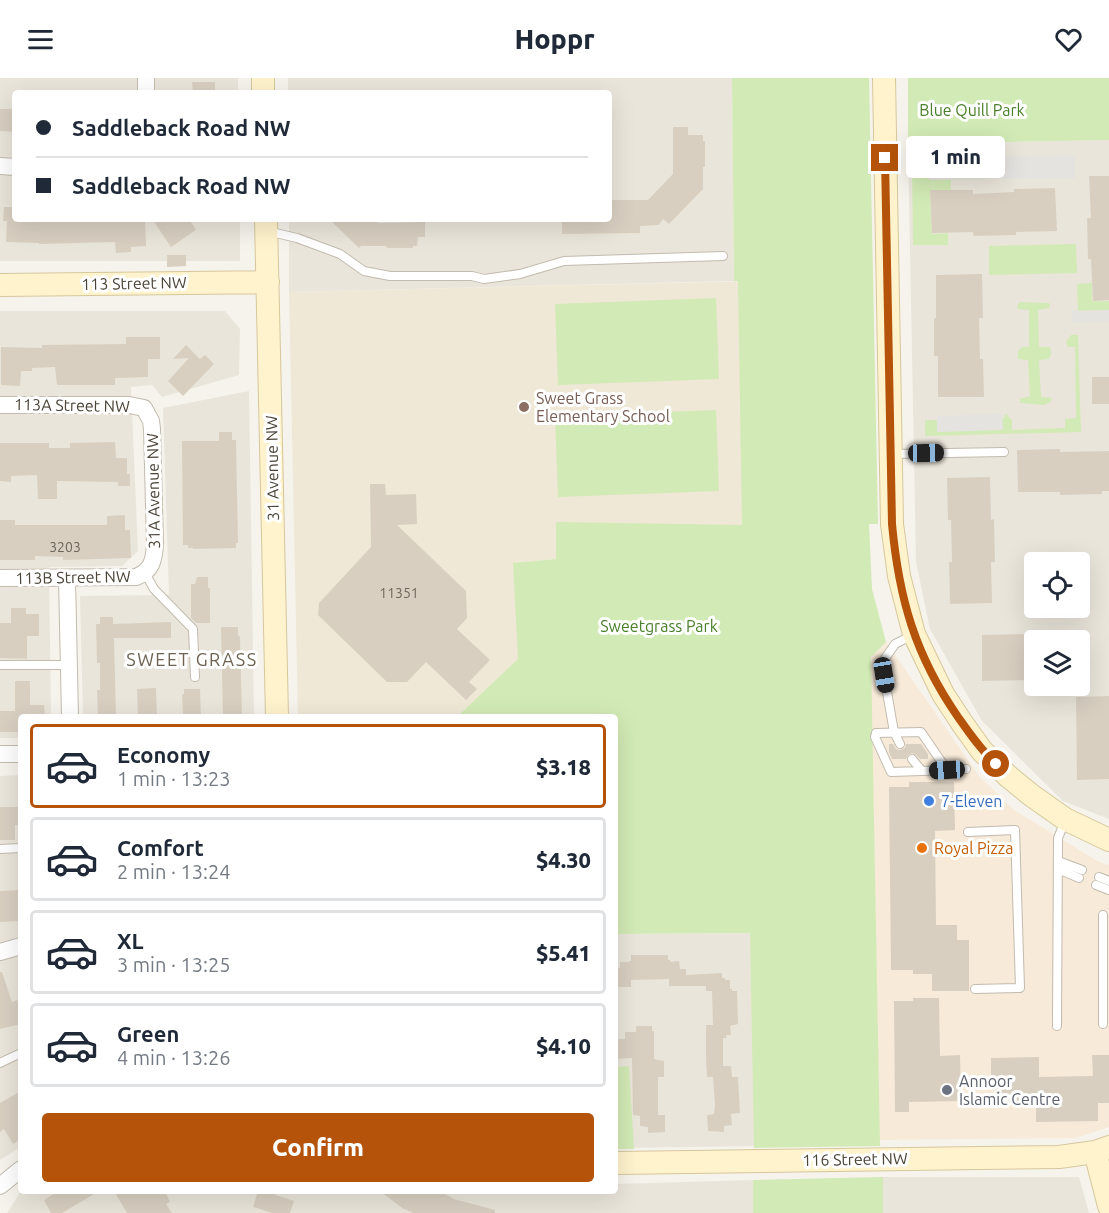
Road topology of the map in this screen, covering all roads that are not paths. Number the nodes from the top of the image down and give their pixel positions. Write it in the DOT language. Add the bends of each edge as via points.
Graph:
graph roads {
  1 [pos="884,78"];
  2 [pos="266,225"];
  3 [pos="723,256"];
  4 [pos="268,282"];
  5 [pos="0,285"];
  6 [pos="0,405"];
  7 [pos="144,408"];
  8 [pos="1004,452"];
  9 [pos="891,454"];
  10 [pos="145,573"];
  11 [pos="0,578"];
  12 [pos="67,578"];
  13 [pos="914,634"];
  14 [pos="0,665"];
  15 [pos="69,665"];
  16 [pos="195,677"];
  17 [pos="70,714"];
  18 [pos="277,714"];
  19 [pos="894,732"];
  20 [pos="900,744"];
  21 [pos="0,754"];
  22 [pos="18,754"];
  23 [pos="912,759"];
  24 [pos="966,769"];
  25 [pos="947,770"];
  26 [pos="922,771"];
  27 [pos="1065,819"];
  28 [pos="968,832"];
  29 [pos="1109,840"];
  30 [pos="18,848"];
  31 [pos="0,849"];
  32 [pos="1058,865"];
  33 [pos="1081,874"];
  34 [pos="1109,880"];
  35 [pos="1109,890"];
  36 [pos="1103,915"];
  37 [pos="18,947"];
  38 [pos="0,952"];
  39 [pos="975,989"];
  40 [pos="1103,1024"];
  41 [pos="1057,1026"];
  42 [pos="18,1054"];
  43 [pos="0,1063"];
  44 [pos="1102,1149"];
  45 [pos="618,1162"];
  46 [pos="18,1172"];
  47 [pos="0,1186"];
  48 [pos="1109,1206"];
  1 -- 9 [label="street"];
  2 -- 3 [label="lane" via="340,254 364,271 390,276 484,279 520,274 564,261"];
  2 -- 4 [label="street, 31 Avenue NW"];
  4 -- 5 [label="street, 113 Street NW"];
  4 -- 18 [label="street, 31 Avenue NW"];
  6 -- 7 [label="street, 113A Street NW"];
  7 -- 10 [label="street, 31A Avenue NW" via="152,429 155,544"];
  8 -- 9 [label="lane"];
  9 -- 13 [label="street" via="894,551"];
  10 -- 12 [label="street, 113B Street NW" via="130,578"];
  10 -- 16 [label="lane" via="154,589 194,629"];
  11 -- 12 [label="street, 113B Street NW"];
  12 -- 15 [label="street"];
  13 -- 19 [label="lane" via="895,644 884,660"];
  13 -- 27 [label="street" via="943,694 982,751"];
  14 -- 15 [label="lane"];
  15 -- 17 [label="street"];
  19 -- 20 [label="lane"];
  19 -- 25 [label="lane" via="921,732"];
  19 -- 26 [label="lane" via="876,733 875,737 891,772"];
  21 -- 22 [label="street"];
  23 -- 26 [label="lane"];
  24 -- 25 [label="lane"];
  25 -- 26 [label="lane"];
  27 -- 29 [label="street"];
  27 -- 32 [label="lane" via="1058,838"];
  28 -- 39 [label="lane" via="1015,830 1020,988"];
  30 -- 31 [label="lane"];
  32 -- 33 [label="lane"];
  32 -- 41 [label="lane"];
  34 -- 35 [label="lane" via="1098,881"];
  36 -- 40 [label="lane"];
  37 -- 38 [label="street"];
  42 -- 43 [label="lane"];
  44 -- 45 [label="street, 116 Street NW" via="1052,1157"];
  44 -- 48 [label="street"];
  46 -- 47 [label="street"];
}
